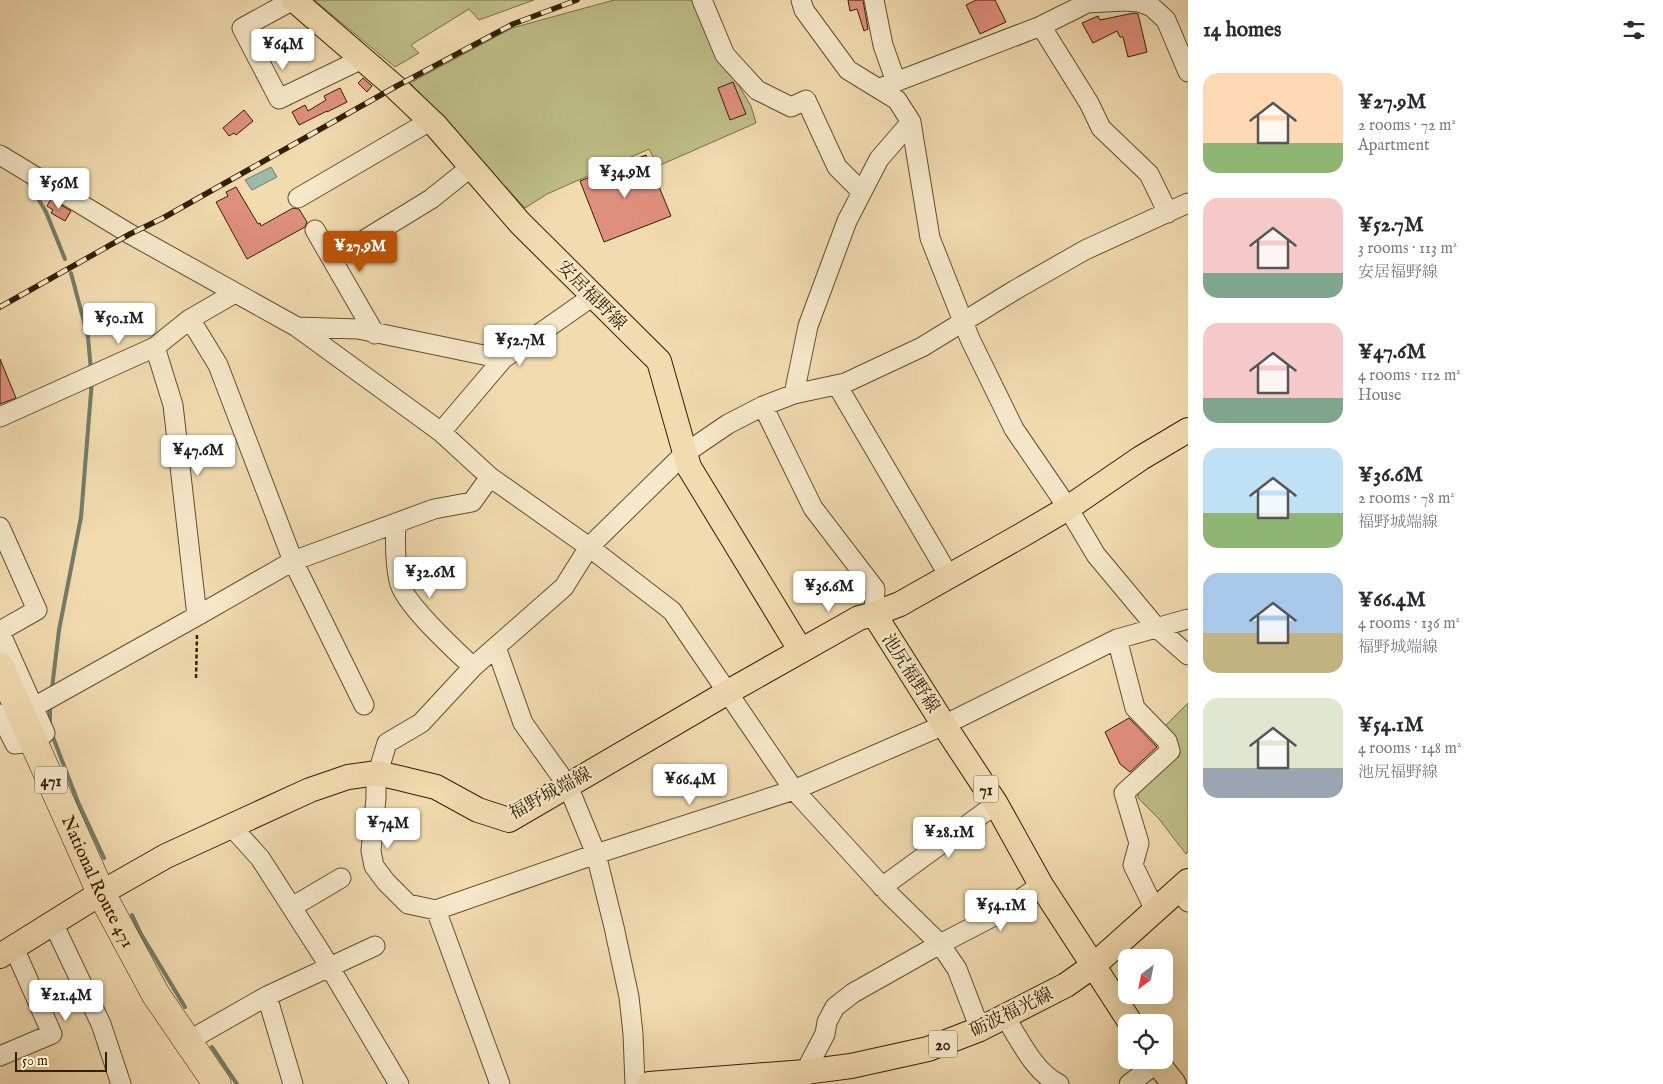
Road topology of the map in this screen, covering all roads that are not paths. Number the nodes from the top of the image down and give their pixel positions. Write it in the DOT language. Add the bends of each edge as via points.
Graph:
graph roads {
  1 [pos="294,0"];
  2 [pos="702,0"];
  3 [pos="801,0"];
  4 [pos="874,0"];
  5 [pos="1041,26"];
  6 [pos="1180,33"];
  7 [pos="362,59"];
  8 [pos="1188,72"];
  9 [pos="888,85"];
  10 [pos="430,121"];
  11 [pos="911,122"];
  12 [pos="0,155"];
  13 [pos="471,167"];
  14 [pos="862,192"];
  15 [pos="298,198"];
  16 [pos="1188,203"];
  17 [pos="1168,213"];
  18 [pos="315,230"];
  19 [pos="333,260"];
  20 [pos="235,293"];
  21 [pos="593,296"];
  22 [pos="190,320"];
  23 [pos="963,321"];
  24 [pos="297,327"];
  25 [pos="375,334"];
  26 [pos="155,347"];
  27 [pos="503,358"];
  28 [pos="837,385"];
  29 [pos="794,394"];
  30 [pos="763,406"];
  31 [pos="0,417"];
  32 [pos="1188,430"];
  33 [pos="441,432"];
  34 [pos="684,454"];
  35 [pos="490,477"];
  36 [pos="1068,508"];
  37 [pos="396,523"];
  38 [pos="0,527"];
  39 [pos="589,547"];
  40 [pos="293,561"];
  41 [pos="949,576"];
  42 [pos="874,614"];
  43 [pos="197,616"];
  44 [pos="1188,618"];
  45 [pos="1156,627"];
  46 [pos="0,632"];
  47 [pos="1117,639"];
  48 [pos="496,647"];
  49 [pos="801,652"];
  50 [pos="1188,655"];
  51 [pos="0,668"];
  52 [pos="473,668"];
  53 [pos="728,692"];
  54 [pos="364,705"];
  55 [pos="34,707"];
  56 [pos="0,714"];
  57 [pos="944,725"];
  58 [pos="34,742"];
  59 [pos="377,774"];
  60 [pos="568,786"];
  61 [pos="794,790"];
  62 [pos="996,804"];
  63 [pos="231,826"];
  64 [pos="596,854"];
  65 [pos="341,878"];
  66 [pos="1041,885"];
  67 [pos="882,887"];
  68 [pos="1185,891"];
  69 [pos="101,893"];
  70 [pos="292,907"];
  71 [pos="436,910"];
  72 [pos="1154,910"];
  73 [pos="53,923"];
  74 [pos="940,944"];
  75 [pos="375,946"];
  76 [pos="7,952"];
  77 [pos="1093,966"];
  78 [pos="330,967"];
  79 [pos="267,996"];
  80 [pos="1125,1014"];
  81 [pos="1005,1017"];
  82 [pos="980,1029"];
  83 [pos="188,1041"];
  84 [pos="0,1056"];
  85 [pos="1147,1069"];
  86 [pos="1162,1069"];
  87 [pos="803,1078"];
  88 [pos="121,1084"];
  89 [pos="217,1084"];
  90 [pos="293,1084"];
  91 [pos="399,1084"];
  92 [pos="500,1084"];
  93 [pos="635,1084"];
  94 [pos="649,1084"];
  95 [pos="1059,1084"];
  96 [pos="1129,1084"];
  97 [pos="1174,1084"];
  1 -- 7 [label="main road, 安居福野線"];
  1 -- 7 [label="street" via="242,28 279,99"];
  2 -- 14 [label="street" via="726,56 757,90 791,107 806,100 837,167"];
  3 -- 9 [label="street" via="804,10 848,70"];
  4 -- 9 [label="street"];
  5 -- 6 [label="street" via="1087,3 1124,1 1152,7"];
  5 -- 9 [label="street"];
  5 -- 17 [label="street" via="1101,128 1148,174"];
  6 -- 8 [label="street"];
  7 -- 10 [label="main road, 安居福野線"];
  9 -- 11 [label="street"];
  10 -- 13 [label="main road, 安居福野線"];
  10 -- 15 [label="street"];
  11 -- 14 [label="street" via="879,160"];
  11 -- 23 [label="street" via="930,238"];
  12 -- 20 [label="street"];
  13 -- 19 [label="street" via="431,199"];
  13 -- 21 [label="main road, 安居福野線" via="520,223"];
  14 -- 29 [label="street" via="808,326"];
  16 -- 17 [label="street"];
  17 -- 23 [label="street" via="1086,250"];
  18 -- 19 [label="street"];
  19 -- 25 [label="street"];
  20 -- 22 [label="street"];
  20 -- 24 [label="street"];
  21 -- 27 [label="street"];
  21 -- 34 [label="main road, 安居福野線" via="659,361"];
  22 -- 26 [label="street"];
  22 -- 40 [label="street" via="218,365"];
  23 -- 28 [label="street" via="922,347"];
  23 -- 36 [label="street" via="1014,429"];
  24 -- 25 [label="street"];
  24 -- 33 [label="street"];
  25 -- 27 [label="street"];
  26 -- 31 [label="street"];
  26 -- 43 [label="street" via="173,405"];
  27 -- 33 [label="street"];
  28 -- 29 [label="street"];
  28 -- 41 [label="street"];
  29 -- 30 [label="street"];
  30 -- 34 [label="street" via="728,424"];
  30 -- 42 [label="street" via="813,508 875,589"];
  32 -- 36 [label="main road, 池尻福野線"];
  33 -- 35 [label="street"];
  34 -- 39 [label="street"];
  34 -- 49 [label="main road, 安居福野線"];
  35 -- 37 [label="street" via="472,502"];
  35 -- 39 [label="street"];
  36 -- 41 [label="main road, 池尻福野線"];
  36 -- 45 [label="street" via="1096,555"];
  37 -- 40 [label="street"];
  37 -- 52 [label="street" via="399,582 412,604"];
  38 -- 46 [label="street" via="37,610"];
  39 -- 48 [label="street" via="564,587"];
  39 -- 53 [label="street" via="672,611"];
  40 -- 43 [label="street"];
  40 -- 54 [label="street"];
  41 -- 42 [label="main road, 池尻福野線" via="900,604"];
  42 -- 49 [label="main road, 福野城端線" via="858,618"];
  42 -- 57 [label="main road, 池尻福野線 / 71"];
  43 -- 55 [label="street"];
  44 -- 45 [label="street"];
  45 -- 47 [label="street"];
  45 -- 50 [label="street"];
  46 -- 55 [label="street"];
  47 -- 57 [label="street"];
  47 -- 72 [label="street" via="1135,708 1167,742 1170,751 1124,793 1139,843 1133,865"];
  48 -- 52 [label="street"];
  48 -- 60 [label="street" via="523,723"];
  49 -- 53 [label="main road, 福野城端線"];
  51 -- 58 [label="highway, National Route 471 / 471"];
  52 -- 59 [label="street" via="421,723 387,743"];
  53 -- 60 [label="main road, 福野城端線"];
  53 -- 61 [label="street"];
  55 -- 58 [label="street" via="45,733"];
  56 -- 58 [label="street" via="16,744"];
  57 -- 61 [label="street"];
  57 -- 62 [label="main road, 池尻福野線 / 71"];
  58 -- 69 [label="highway, National Route 471 / 471"];
  59 -- 60 [label="main road, 福野城端線" via="436,787 478,810 509,820"];
  59 -- 63 [label="main road, 福野城端線" via="348,778 310,790"];
  59 -- 71 [label="street" via="371,851 374,866 408,904"];
  60 -- 64 [label="street"];
  61 -- 64 [label="street"];
  61 -- 67 [label="street"];
  62 -- 66 [label="main road, 池尻福野線 / 71"];
  62 -- 67 [label="street"];
  63 -- 69 [label="main road, 福野城端線" via="166,856"];
  63 -- 70 [label="street" via="260,858"];
  64 -- 71 [label="street"];
  64 -- 93 [label="street" via="629,997"];
  65 -- 70 [label="street"];
  66 -- 74 [label="street" via="1000,913"];
  66 -- 77 [label="main road, 池尻福野線 / 71"];
  67 -- 74 [label="street"];
  68 -- 72 [label="main road, 砺波福光線 / 20"];
  69 -- 73 [label="main road, 福野城端線"];
  69 -- 83 [label="highway, National Route 471 / 471" via="156,994"];
  70 -- 78 [label="street"];
  71 -- 92 [label="street"];
  72 -- 77 [label="main road, 砺波福光線 / 20"];
  73 -- 76 [label="main road, 福野城端線"];
  73 -- 88 [label="street" via="101,1024"];
  74 -- 82 [label="street" via="957,969"];
  74 -- 87 [label="street" via="853,993 835,1007"];
  75 -- 78 [label="street"];
  76 -- 84 [label="street" via="52,1034"];
  77 -- 80 [label="main road"];
  77 -- 81 [label="main road, 砺波福光線 / 20" via="1066,985"];
  78 -- 79 [label="street"];
  78 -- 91 [label="street"];
  79 -- 83 [label="street"];
  79 -- 90 [label="street"];
  81 -- 82 [label="main road, 砺波福光線 / 20"];
  81 -- 95 [label="street" via="1035,1064"];
  82 -- 87 [label="main road, 砺波福光線 / 20" via="928,1049"];
  83 -- 89 [label="highway, National Route 471 / 471"];
  85 -- 96 [label="street"];
  86 -- 97 [label="main road"];
  87 -- 94 [label="main road, 砺波福光線 / 20"];
}
